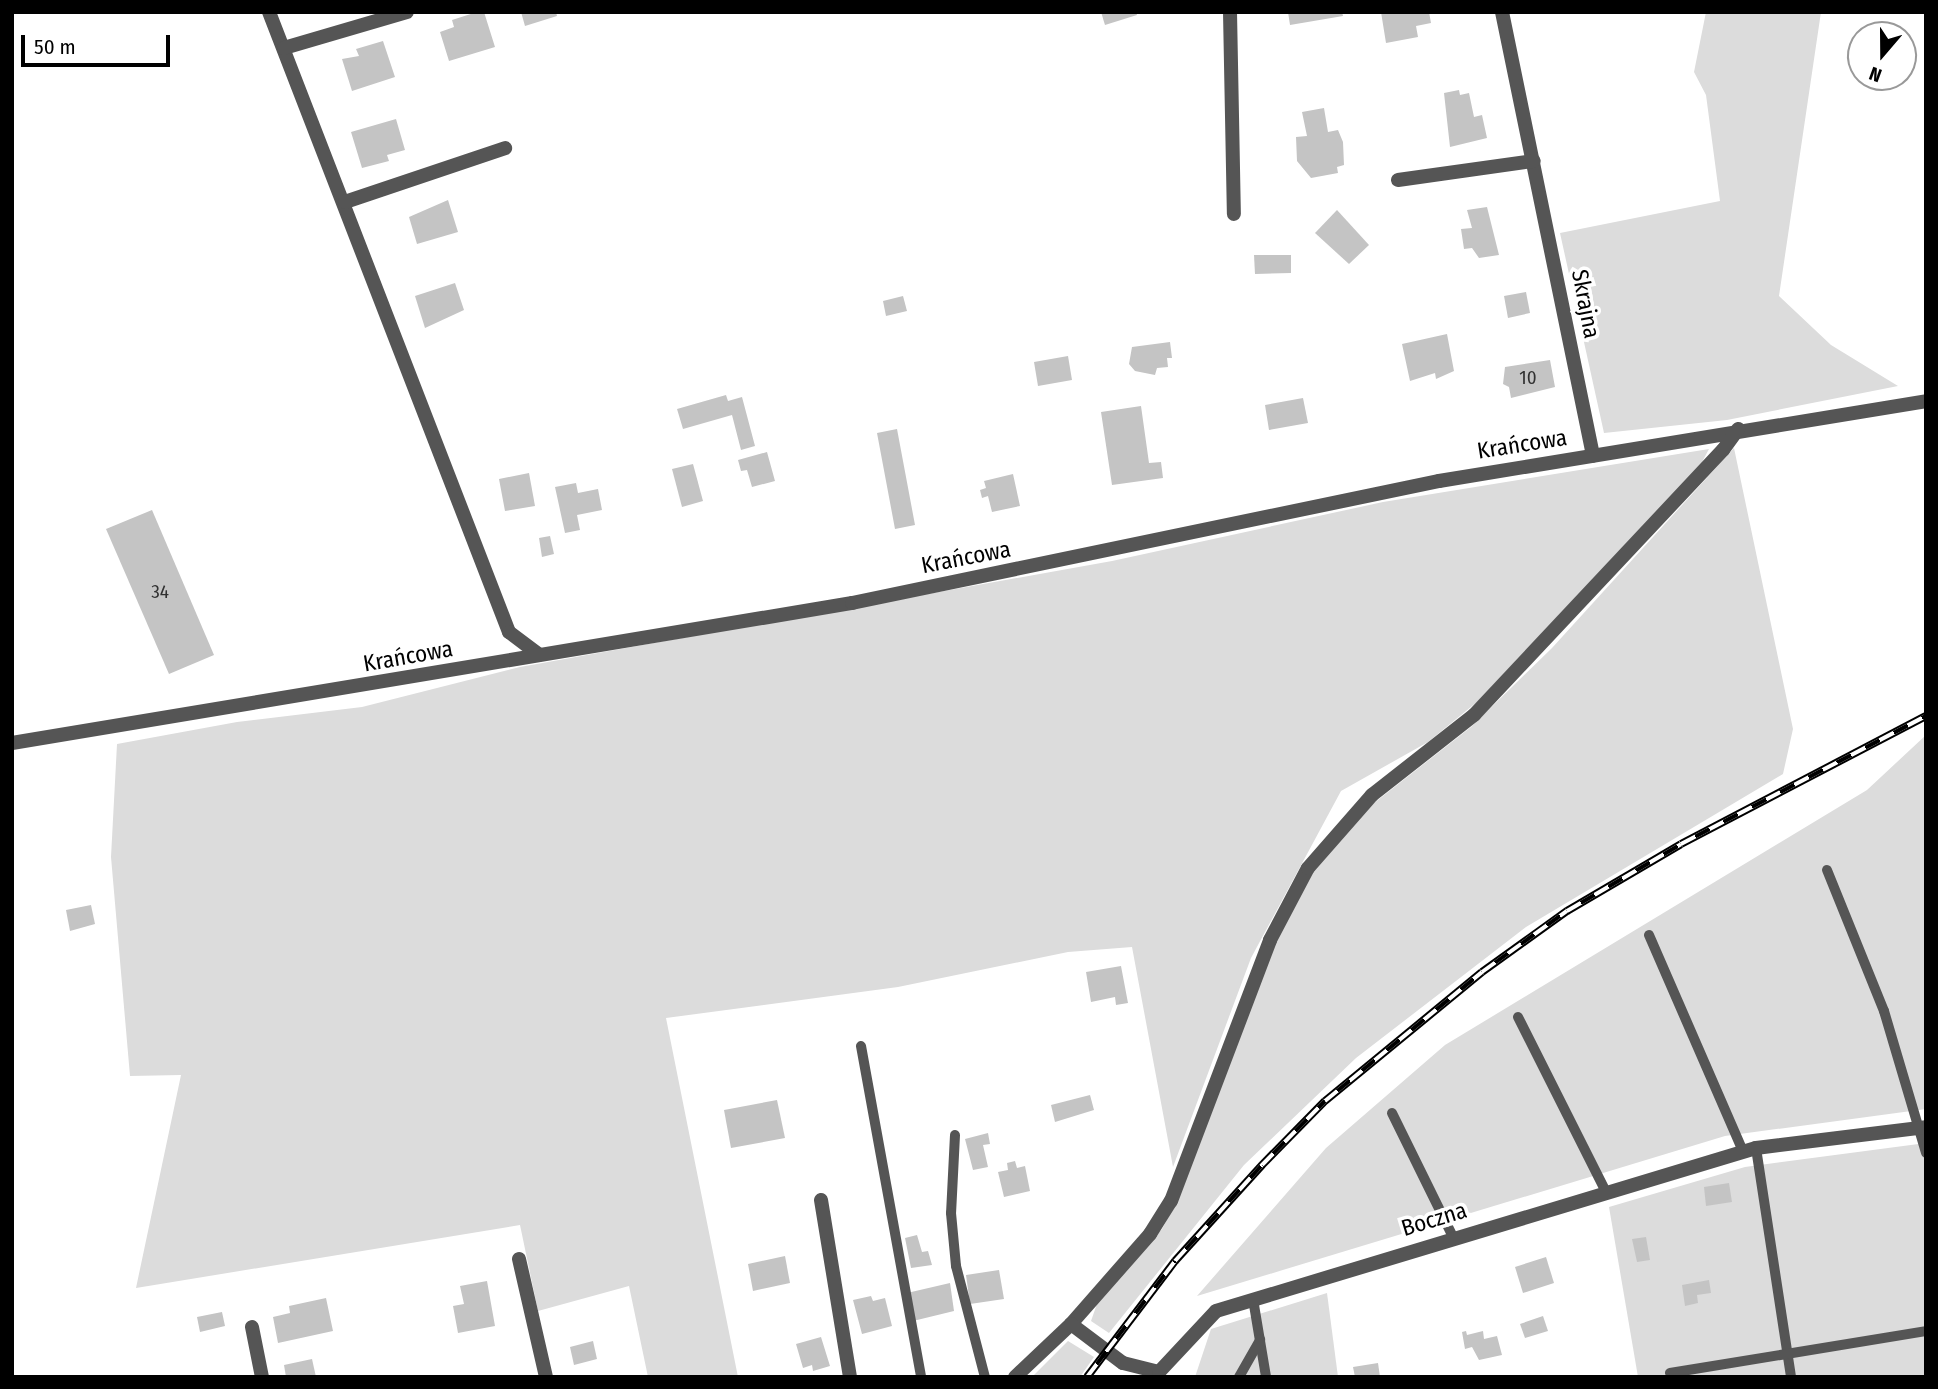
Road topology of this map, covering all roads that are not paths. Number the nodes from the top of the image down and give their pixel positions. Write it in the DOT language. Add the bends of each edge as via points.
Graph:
graph roads {
  1 [pos="270,12"];
  2 [pos="407,12"];
  3 [pos="1230,12"];
  4 [pos="1502,12"];
  5 [pos="284,48"];
  6 [pos="505,148"];
  7 [pos="1534,161"];
  8 [pos="1398,180"];
  9 [pos="345,202"];
  10 [pos="1234,214"];
  11 [pos="1926,401"];
  12 [pos="1738,429"];
  13 [pos="1593,456"];
  14 [pos="539,655"];
  15 [pos="12,743"];
  16 [pos="1827,870"];
  17 [pos="1649,934"];
  18 [pos="1518,1017"];
  19 [pos="861,1046"];
  20 [pos="1392,1113"];
  21 [pos="1924,1127"];
  22 [pos="956,1135"];
  23 [pos="1749,1149"];
  24 [pos="1926,1153"];
  25 [pos="1605,1190"];
  26 [pos="821,1200"];
  27 [pos="1453,1237"];
  28 [pos="519,1259"];
  29 [pos="1253,1299"];
  30 [pos="1072,1324"];
  31 [pos="252,1327"];
  32 [pos="1926,1331"];
  33 [pos="1260,1340"];
  34 [pos="1787,1352"];
  35 [pos="1670,1373"];
  36 [pos="262,1377"];
  37 [pos="546,1377"];
  38 [pos="850,1377"];
  39 [pos="921,1377"];
  40 [pos="985,1377"];
  41 [pos="1015,1377"];
  42 [pos="1239,1377"];
  43 [pos="1266,1377"];
  44 [pos="1791,1377"];
  1 -- 5 [label="street"];
  2 -- 5 [label="street"];
  3 -- 10 [label="street"];
  4 -- 7 [label="street, Skrajna"];
  5 -- 9 [label="street"];
  6 -- 9 [label="street"];
  7 -- 8 [label="street"];
  7 -- 13 [label="street, Skrajna"];
  9 -- 14 [label="street" via="509,632"];
  11 -- 12 [label="street, Krańcowa"];
  12 -- 13 [label="street, Krańcowa"];
  12 -- 30 [label="street" via="1474,715 1372,795 1308,867 1270,940 1171,1200 1150,1234"];
  13 -- 14 [label="street, Krańcowa" via="1439,481 852,603"];
  14 -- 15 [label="street, Krańcowa"];
  16 -- 21 [label="lane" via="1884,1011"];
  17 -- 23 [label="lane"];
  18 -- 25 [label="lane"];
  19 -- 39 [label="lane"];
  20 -- 27 [label="lane"];
  21 -- 23 [label="street, Boczna"];
  21 -- 24 [label="lane"];
  22 -- 40 [label="lane" via="951,1213 956,1266"];
  23 -- 25 [label="street, Boczna"];
  23 -- 34 [label="lane"];
  25 -- 27 [label="street, Boczna"];
  26 -- 38 [label="street"];
  27 -- 29 [label="street, Boczna"];
  28 -- 37 [label="street"];
  29 -- 30 [label="street, Boczna" via="1216,1311 1159,1372 1123,1363"];
  29 -- 33 [label="lane"];
  30 -- 41 [label="street"];
  31 -- 36 [label="street"];
  32 -- 34 [label="lane"];
  33 -- 42 [label="lane"];
  33 -- 43 [label="lane"];
  34 -- 35 [label="lane"];
  34 -- 44 [label="lane"];
}
